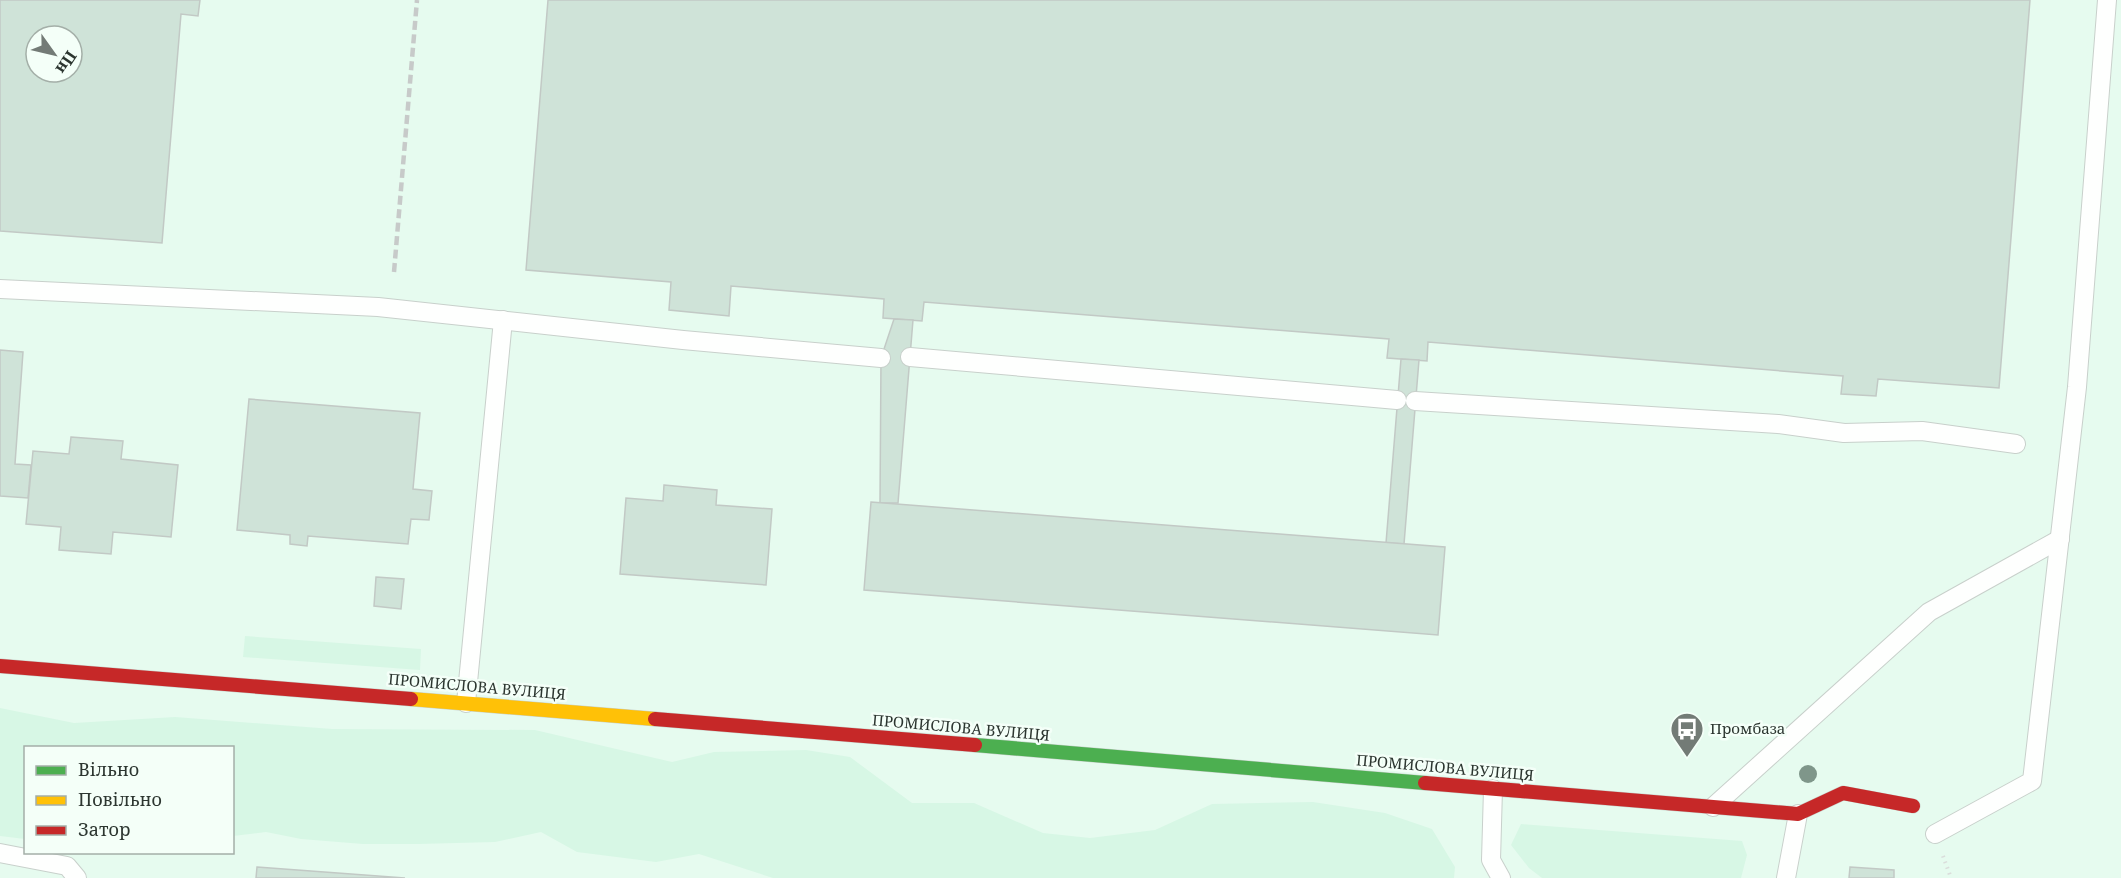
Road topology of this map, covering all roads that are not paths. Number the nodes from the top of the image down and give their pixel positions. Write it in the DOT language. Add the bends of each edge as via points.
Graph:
graph roads {
  1 [pos="2107,0"];
  2 [pos="0,289"];
  3 [pos="503,320"];
  4 [pos="910,357"];
  5 [pos="881,358"];
  6 [pos="2016,444"];
  7 [pos="2060,539"];
  8 [pos="0,666"];
  9 [pos="466,703"];
  10 [pos="1493,789"];
  11 [pos="1913,806"];
  12 [pos="1713,807"];
  13 [pos="1798,814"];
  14 [pos="1935,834"];
  15 [pos="0,853"];
  16 [pos="77,878"];
  17 [pos="1501,878"];
  18 [pos="1786,878"];
  1 -- 7 [label="lane" via="2077,387"];
  2 -- 3 [label="lane" via="378,307"];
  3 -- 5 [label="lane"];
  3 -- 9 [label="lane"];
  4 -- 6 [label="lane" via="1406,400 1778,424 1844,433 1922,431"];
  7 -- 12 [label="lane" via="1929,612"];
  7 -- 14 [label="lane" via="2032,781"];
  8 -- 9 [label="street, ПРОМИСЛОВА ВУЛИЦЯ"];
  9 -- 10 [label="street, ПРОМИСЛОВА ВУЛИЦЯ"];
  10 -- 12 [label="street, ПРОМИСЛОВА ВУЛИЦЯ"];
  10 -- 17 [label="lane" via="1491,860"];
  11 -- 13 [label="street, ПРОМИСЛОВА ВУЛИЦЯ" via="1843,793"];
  12 -- 13 [label="street, ПРОМИСЛОВА ВУЛИЦЯ"];
  13 -- 18 [label="lane"];
  15 -- 16 [label="lane" via="67,866"];
}
